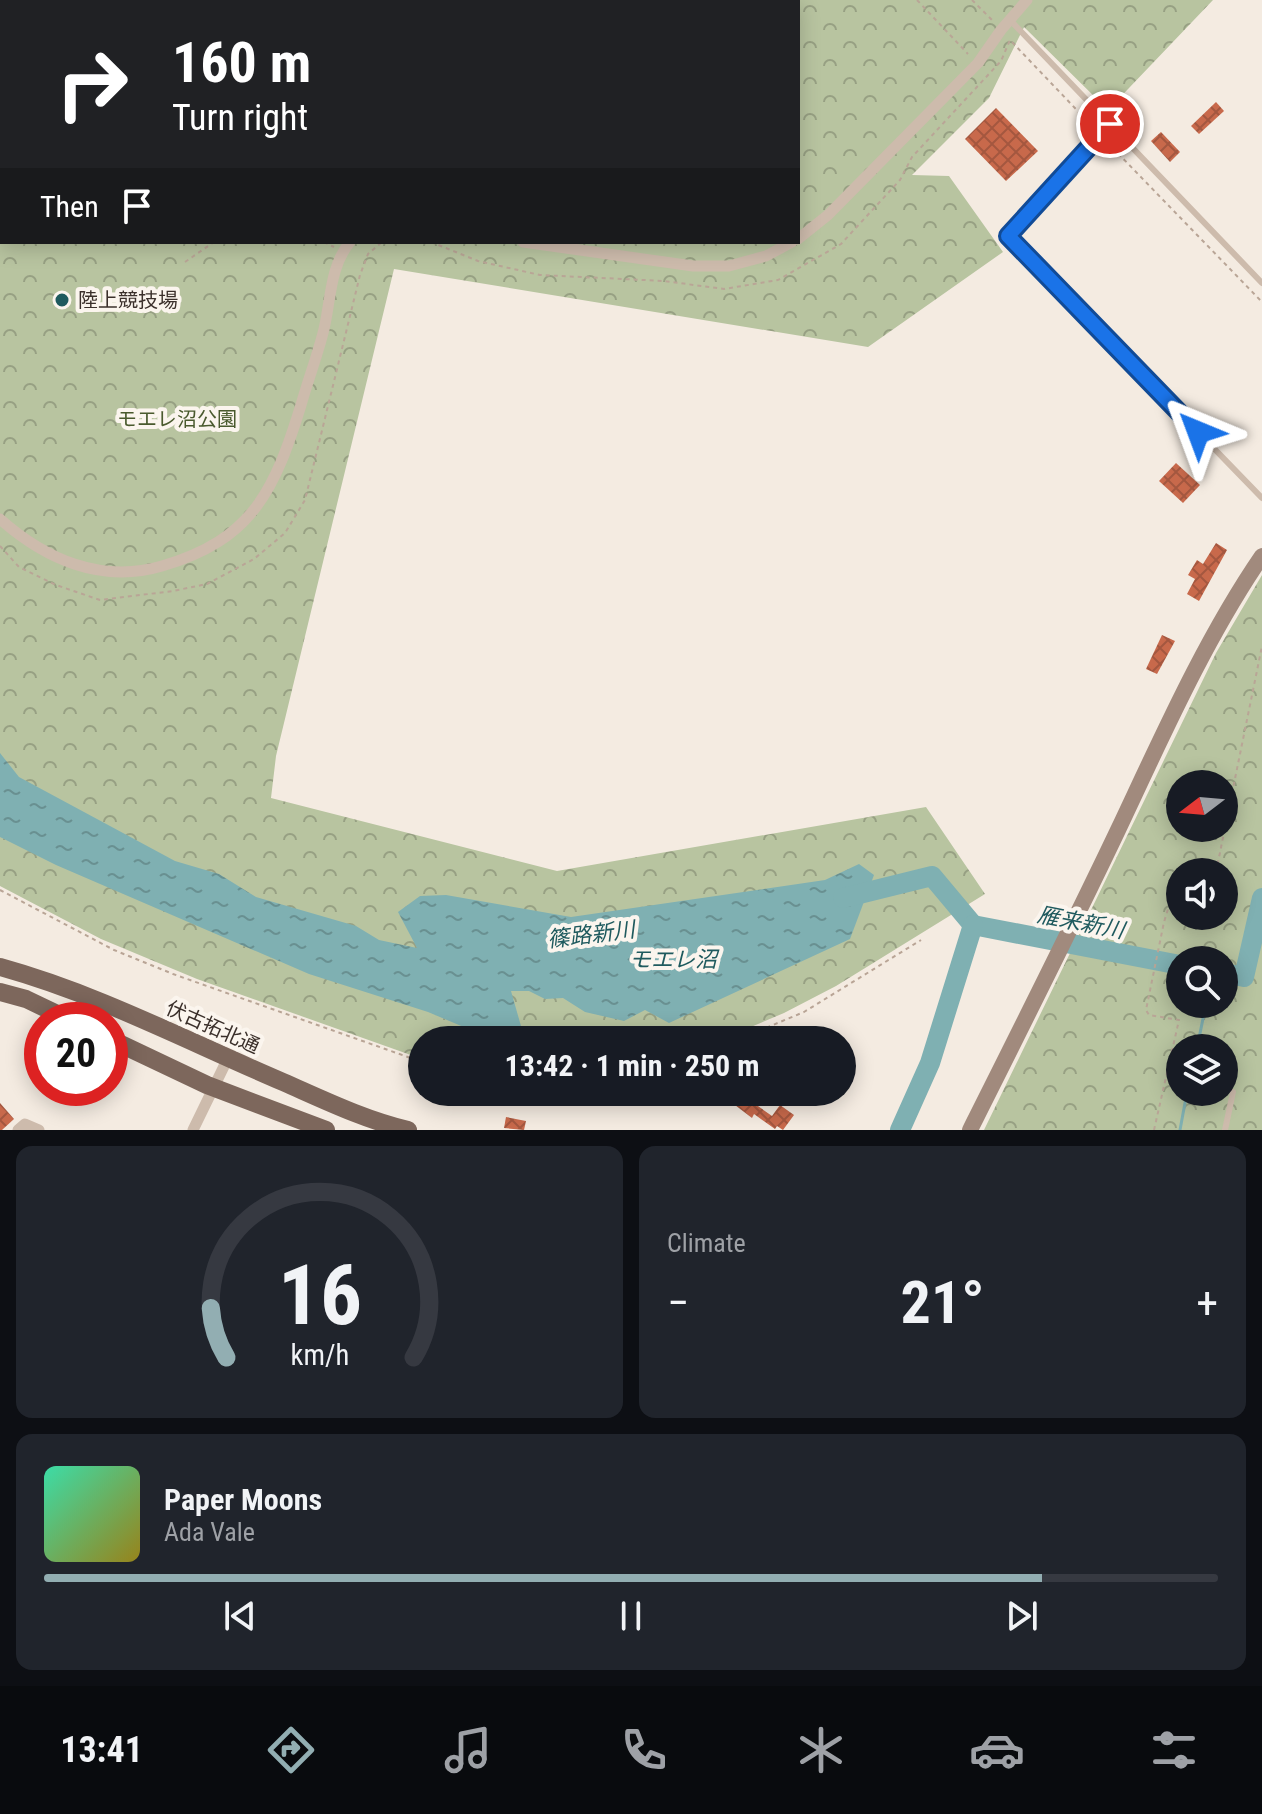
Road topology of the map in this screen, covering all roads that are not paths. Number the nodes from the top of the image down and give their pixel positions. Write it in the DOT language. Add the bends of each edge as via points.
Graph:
graph roads {
  1 [pos="1027,0"];
  2 [pos="1010,20"];
  3 [pos="1110,124"];
  4 [pos="800,237"];
  5 [pos="349,244"];
  6 [pos="537,244"];
  7 [pos="788,244"];
  8 [pos="1262,283"];
  9 [pos="1262,498"];
  10 [pos="0,519"];
  11 [pos="1262,556"];
  12 [pos="0,967"];
  13 [pos="0,992"];
  14 [pos="32,1002"];
  15 [pos="128,1047"];
  16 [pos="228,1058"];
  17 [pos="214,1087"];
  18 [pos="1230,1106"];
  19 [pos="18,1130"];
  20 [pos="39,1130"];
  21 [pos="193,1130"];
  22 [pos="326,1130"];
  23 [pos="408,1130"];
  24 [pos="970,1130"];
  25 [pos="1225,1130"];
  1 -- 2 [label="street"];
  2 -- 3 [label="lane"];
  2 -- 4 [label="street" via="978,63"];
  3 -- 8 [label="lane"];
  3 -- 9 [label="lane" via="1008,236"];
  5 -- 10 [label="street" via="336,266 324,329 285,458 252,514 224,539 153,569 100,571 42,551"];
  6 -- 7 [label="street" via="693,266 729,266"];
  11 -- 24 [label="street" via="1162,739"];
  12 -- 16 [label="main road, 伏古拓北通" via="120,1009"];
  13 -- 14 [label="main road"];
  15 -- 17 [label="main road"];
  16 -- 17 [label="street"];
  16 -- 23 [label="main road, 伏古拓北通" via="349,1111"];
  17 -- 21 [label="street"];
  17 -- 22 [label="main road"];
  18 -- 25 [label="lane"];
  19 -- 20 [label="street" via="25,1124"];
}
